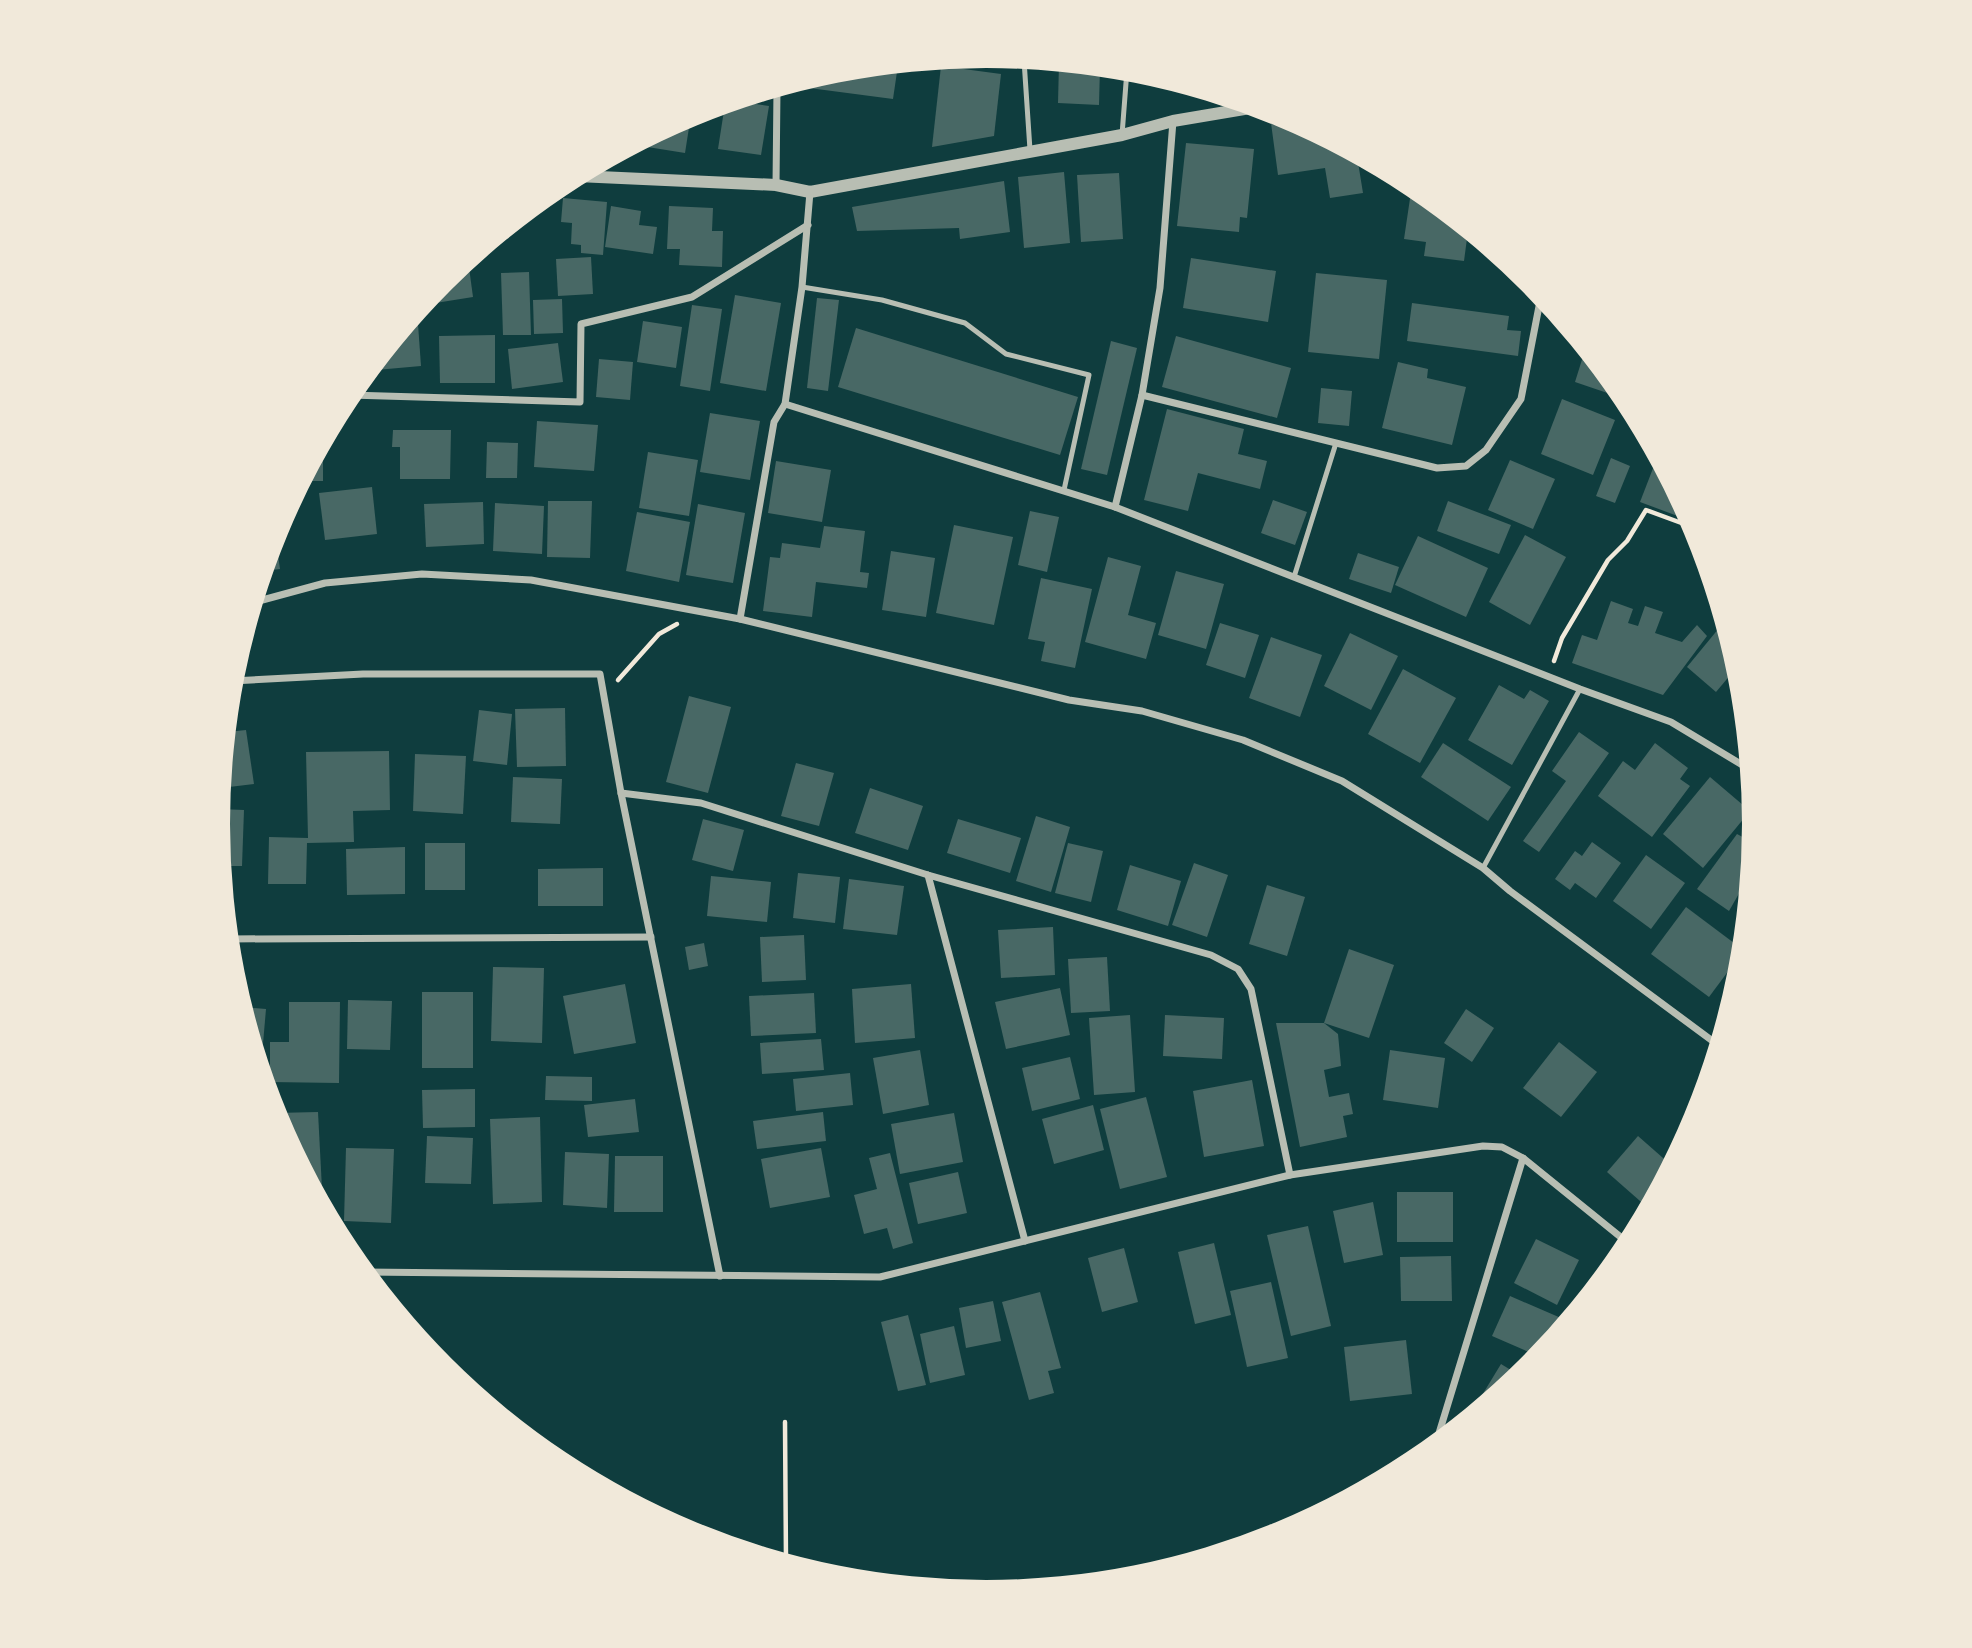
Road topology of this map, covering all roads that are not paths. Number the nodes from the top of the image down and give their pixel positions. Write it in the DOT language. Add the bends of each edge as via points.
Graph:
graph roads {
  1 [pos="1025,70"];
  2 [pos="1126,82"];
  3 [pos="777,98"];
  4 [pos="1235,110"];
  5 [pos="1173,121"];
  6 [pos="1122,135"];
  7 [pos="1030,150"];
  8 [pos="597,177"];
  9 [pos="776,185"];
  10 [pos="810,192"];
  11 [pos="808,225"];
  12 [pos="803,287"];
  13 [pos="1538,309"];
  14 [pos="364,395"];
  15 [pos="1142,395"];
  16 [pos="785,404"];
  17 [pos="1336,443"];
  18 [pos="1064,490"];
  19 [pos="1115,507"];
  20 [pos="1294,577"];
  21 [pos="265,599"];
  22 [pos="740,619"];
  23 [pos="244,680"];
  24 [pos="1580,689"];
  25 [pos="1739,763"];
  26 [pos="621,793"];
  27 [pos="1483,868"];
  28 [pos="928,875"];
  29 [pos="651,937"];
  30 [pos="240,939"];
  31 [pos="1710,1039"];
  32 [pos="1523,1157"];
  33 [pos="1290,1175"];
  34 [pos="1619,1236"];
  35 [pos="1025,1241"];
  36 [pos="378,1272"];
  37 [pos="720,1276"];
  38 [pos="1441,1428"];
  1 -- 7 [label="lane"];
  2 -- 6 [label="lane"];
  3 -- 9 [label="street"];
  4 -- 5 [label="street"];
  5 -- 6 [label="street"];
  5 -- 15 [label="street" via="1160,288"];
  6 -- 7 [label="street"];
  7 -- 10 [label="street"];
  8 -- 9 [label="street"];
  9 -- 10 [label="street"];
  10 -- 11 [label="street"];
  11 -- 12 [label="street"];
  11 -- 14 [label="street" via="692,297 581,324 580,402"];
  12 -- 16 [label="street"];
  12 -- 18 [label="lane" via="882,300 965,323 1006,354 1089,374"];
  13 -- 17 [label="street" via="1521,399 1486,450 1466,466 1437,468"];
  15 -- 17 [label="street"];
  15 -- 19 [label="street"];
  16 -- 18 [label="street"];
  16 -- 22 [label="street" via="774,422"];
  17 -- 20 [label="lane"];
  18 -- 19 [label="street"];
  19 -- 20 [label="street"];
  20 -- 24 [label="street"];
  21 -- 22 [label="street" via="325,583 422,574 531,580"];
  22 -- 27 [label="street" via="1069,700 1142,711 1243,740 1342,781"];
  23 -- 26 [label="street" via="363,674 600,674"];
  24 -- 25 [label="street" via="1671,722"];
  24 -- 27 [label="lane"];
  26 -- 28 [label="street" via="701,803"];
  26 -- 29 [label="street"];
  27 -- 31 [label="street"];
  28 -- 33 [label="street" via="1211,956 1238,969 1251,989"];
  28 -- 35 [label="street"];
  29 -- 30 [label="street"];
  29 -- 37 [label="street"];
  32 -- 33 [label="street" via="1502,1147 1483,1146"];
  32 -- 34 [label="street"];
  32 -- 38 [label="street"];
  33 -- 35 [label="street"];
  35 -- 37 [label="street" via="880,1277"];
  36 -- 37 [label="street"];
}
